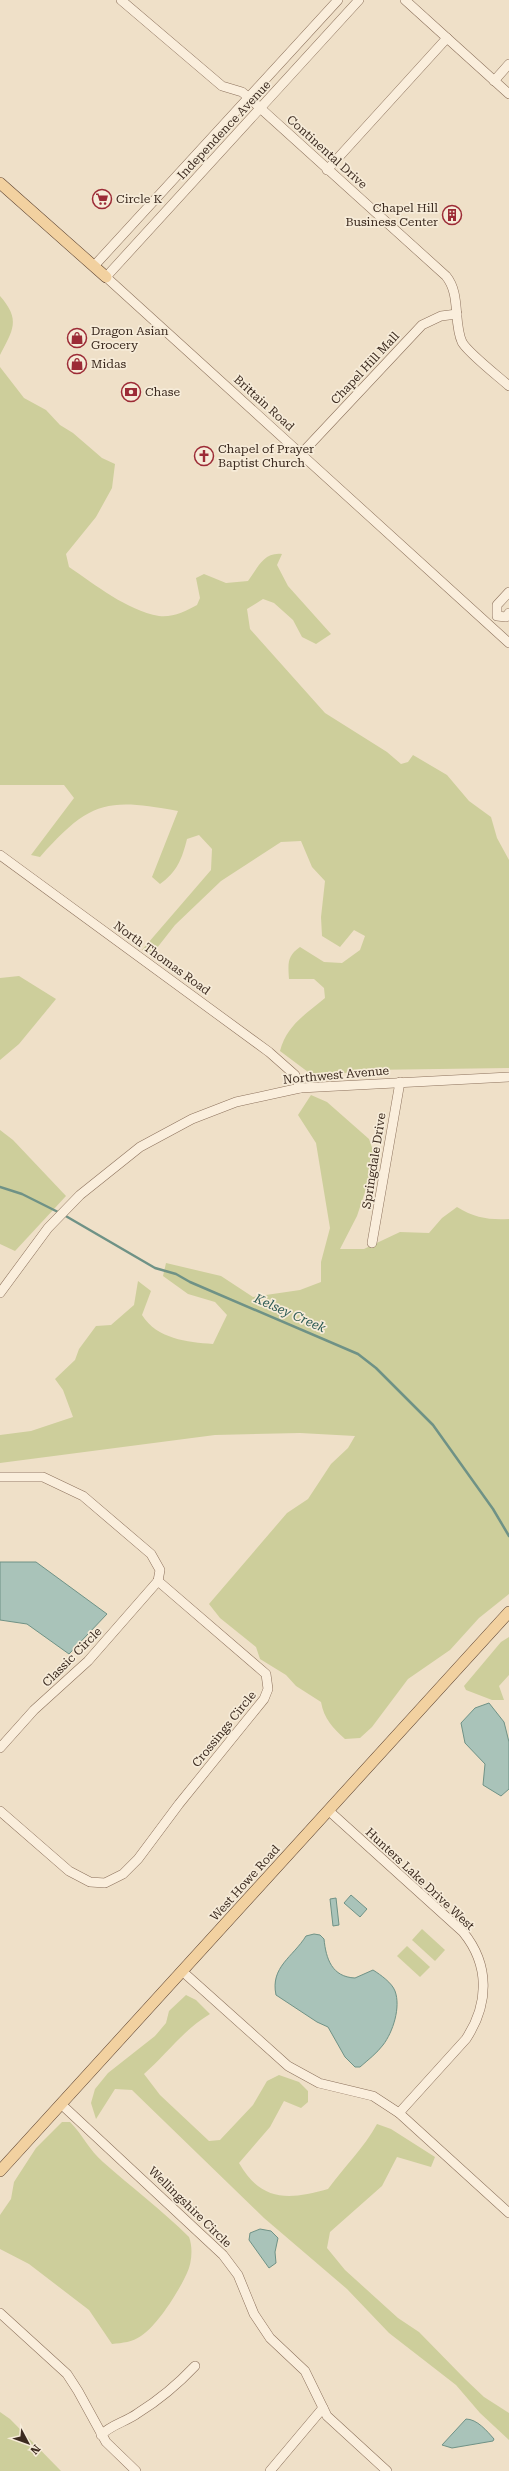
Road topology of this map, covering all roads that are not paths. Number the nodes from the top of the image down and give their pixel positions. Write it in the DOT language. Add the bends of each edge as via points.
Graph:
graph roads {
  1 [pos="121,0"];
  2 [pos="338,0"];
  3 [pos="359,0"];
  4 [pos="405,0"];
  5 [pos="447,38"];
  6 [pos="509,64"];
  7 [pos="494,81"];
  8 [pos="509,94"];
  9 [pos="248,97"];
  10 [pos="260,108"];
  11 [pos="328,170"];
  12 [pos="0,183"];
  13 [pos="94,266"];
  14 [pos="106,277"];
  15 [pos="457,314"];
  16 [pos="509,386"];
  17 [pos="301,454"];
  18 [pos="509,592"];
  19 [pos="509,613"];
  20 [pos="497,616"];
  21 [pos="489,625"];
  22 [pos="509,643"];
  23 [pos="0,855"];
  24 [pos="509,1077"];
  25 [pos="400,1082"];
  26 [pos="300,1088"];
  27 [pos="372,1243"];
  28 [pos="0,1293"];
  29 [pos="0,1477"];
  30 [pos="158,1581"];
  31 [pos="509,1612"];
  32 [pos="0,1748"];
  33 [pos="328,1810"];
  34 [pos="0,1811"];
  35 [pos="182,1971"];
  36 [pos="61,2104"];
  37 [pos="399,2113"];
  38 [pos="0,2171"];
  39 [pos="509,2213"];
  40 [pos="0,2313"];
  41 [pos="195,2366"];
  42 [pos="323,2408"];
  43 [pos="101,2435"];
  44 [pos="136,2471"];
  45 [pos="270,2471"];
  46 [pos="387,2471"];
  1 -- 9 [label="street, Continental Drive" via="222,86 242,92"];
  2 -- 9 [label="street, Independence Avenue"];
  3 -- 10 [label="street, Independence Avenue"];
  4 -- 5 [label="street"];
  5 -- 7 [label="street"];
  5 -- 11 [label="street"];
  6 -- 7 [label="street"];
  7 -- 8 [label="street"];
  9 -- 10 [label="street, Continental Drive"];
  9 -- 13 [label="street, Independence Avenue"];
  10 -- 11 [label="street, Continental Drive"];
  10 -- 14 [label="street, Independence Avenue"];
  11 -- 15 [label="street, Continental Drive" via="446,276 452,287"];
  12 -- 13 [label="main road, Brittain Road"];
  13 -- 14 [label="main road, Brittain Road"];
  14 -- 17 [label="street, Brittain Road"];
  15 -- 16 [label="street, Continental Drive" via="462,342"];
  15 -- 17 [label="street, Chapel Hill Mall" via="441,316 422,326"];
  17 -- 21 [label="street, Brittain Road"];
  18 -- 20 [label="street" via="497,605"];
  19 -- 20 [label="street" via="506,617"];
  20 -- 21 [label="street"];
  21 -- 22 [label="street, Brittain Road"];
  23 -- 26 [label="street, North Thomas Road" via="269,1052 295,1075"];
  24 -- 25 [label="street, Northwest Avenue"];
  25 -- 26 [label="street, Northwest Avenue"];
  25 -- 27 [label="street, Springdale Drive"];
  26 -- 28 [label="street, Northwest Avenue" via="236,1102 192,1119 165,1132 112,1168 63,1211"];
  29 -- 30 [label="street" via="43,1478 83,1496 151,1554 160,1570"];
  30 -- 32 [label="street, Classic Circle" via="88,1661 34,1710"];
  30 -- 34 [label="street, Crossings Circle" via="266,1674 268,1689 264,1699 138,1859 123,1874 105,1883 90,1882 74,1874"];
  31 -- 33 [label="main road, West Howe Road"];
  33 -- 35 [label="main road, West Howe Road"];
  33 -- 37 [label="street, Hunters Lake Drive West" via="463,1932 475,1949 483,1972 484,1998 474,2027"];
  35 -- 36 [label="main road, West Howe Road"];
  35 -- 37 [label="street" via="299,2074 366,2093"];
  36 -- 38 [label="main road, West Howe Road"];
  36 -- 42 [label="street, Wellingshire Circle" via="223,2255 238,2275 254,2314 270,2338 305,2371"];
  37 -- 39 [label="street"];
  40 -- 43 [label="street" via="67,2374"];
  41 -- 43 [label="street" via="175,2386 138,2414 111,2426"];
  42 -- 45 [label="street"];
  42 -- 46 [label="street, Wellingshire Circle" via="327,2416"];
  43 -- 44 [label="street"];
}
